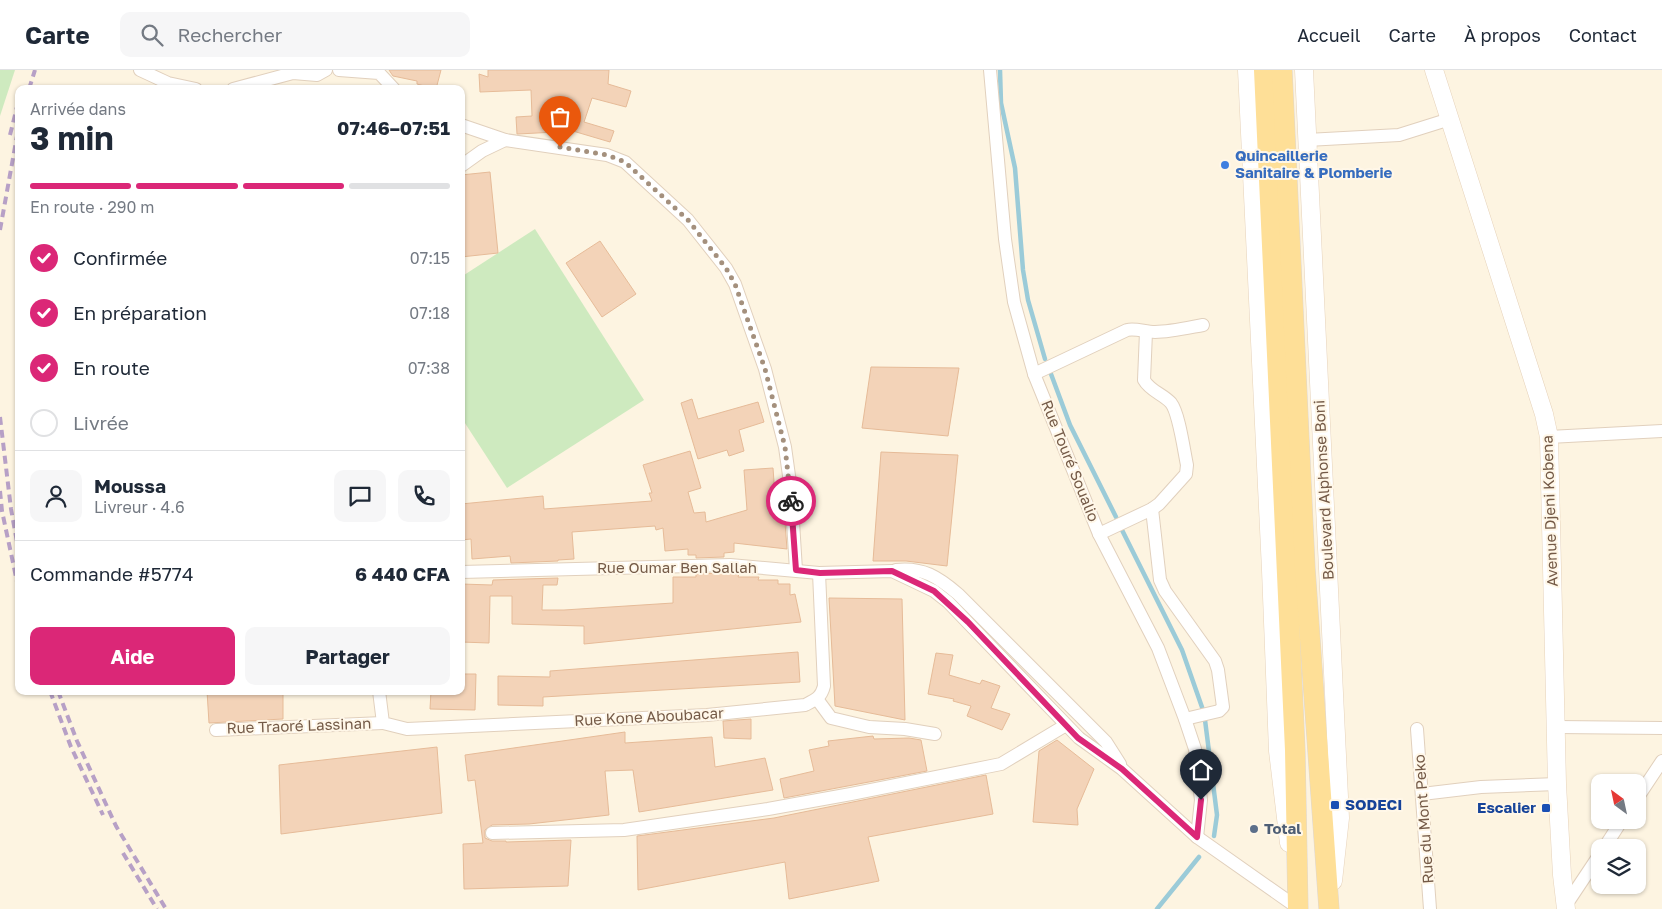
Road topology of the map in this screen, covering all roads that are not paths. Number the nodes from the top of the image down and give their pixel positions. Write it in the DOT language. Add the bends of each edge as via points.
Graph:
graph roads {
  1 [pos="140,70"];
  2 [pos="326,70"];
  3 [pos="339,70"];
  4 [pos="990,70"];
  5 [pos="1247,70"];
  6 [pos="1264,70"];
  7 [pos="1282,70"];
  8 [pos="1304,70"];
  9 [pos="1434,70"];
  10 [pos="379,72"];
  11 [pos="177,85"];
  12 [pos="248,85"];
  13 [pos="390,85"];
  14 [pos="1450,119"];
  15 [pos="465,126"];
  16 [pos="506,140"];
  17 [pos="1307,140"];
  18 [pos="465,163"];
  19 [pos="1203,325"];
  20 [pos="1146,332"];
  21 [pos="1286,341"];
  22 [pos="1034,374"];
  23 [pos="1662,432"];
  24 [pos="1549,437"];
  25 [pos="1152,509"];
  26 [pos="1099,534"];
  27 [pos="796,570"];
  28 [pos="892,571"];
  29 [pos="465,572"];
  30 [pos="820,573"];
  31 [pos="380,695"];
  32 [pos="817,700"];
  33 [pos="1185,719"];
  34 [pos="383,723"];
  35 [pos="1066,725"];
  36 [pos="1556,727"];
  37 [pos="1662,728"];
  38 [pos="1417,729"];
  39 [pos="216,730"];
  40 [pos="935,734"];
  41 [pos="1662,761"];
  42 [pos="1122,769"];
  43 [pos="1558,784"];
  44 [pos="1646,785"];
  45 [pos="1422,794"];
  46 [pos="492,833"];
  47 [pos="1197,837"];
  48 [pos="1591,868"];
  49 [pos="1566,907"];
  50 [pos="1298,908"];
  51 [pos="1330,909"];
  52 [pos="1430,909"];
  1 -- 11 [label="street"];
  2 -- 12 [label="street" via="317,75 293,73"];
  3 -- 10 [label="street"];
  4 -- 22 [label="street, Rue Touré Soualio" via="1014,302"];
  5 -- 50 [label="street" via="1278,751"];
  6 -- 21 [label="main road, Boulevard Alphonse Boni"];
  7 -- 21 [label="main road, Boulevard Alphonse Boni"];
  8 -- 17 [label="street, Boulevard Alphonse Boni"];
  9 -- 14 [label="street, Avenue Djeni Kobena"];
  10 -- 13 [label="street"];
  14 -- 17 [label="street" via="1399,135"];
  14 -- 24 [label="street, Avenue Djeni Kobena"];
  15 -- 16 [label="street"];
  16 -- 18 [label="street"];
  16 -- 27 [label="street" via="607,155 625,162 688,220 726,268 735,284 765,369 785,447"];
  17 -- 51 [label="street, Boulevard Alphonse Boni" via="1340,818"];
  19 -- 20 [label="street"];
  20 -- 22 [label="street" via="1134,328 1127,330"];
  20 -- 25 [label="street" via="1144,380 1171,402 1187,465 1186,474"];
  21 -- 50 [label="main road, Boulevard Alphonse Boni"];
  21 -- 51 [label="main road, Boulevard Alphonse Boni"];
  22 -- 26 [label="street, Rue Touré Soualio"];
  23 -- 24 [label="street"];
  24 -- 36 [label="street, Avenue Djeni Kobena"];
  25 -- 26 [label="street"];
  25 -- 33 [label="street" via="1160,580 1218,670 1223,707 1219,711"];
  26 -- 33 [label="street, Rue Touré Soualio" via="1158,648"];
  27 -- 29 [label="street, Rue Oumar Ben Sallah" via="730,565"];
  27 -- 30 [label="street, Rue Oumar Ben Sallah"];
  28 -- 30 [label="street, Rue Oumar Ben Sallah"];
  28 -- 35 [label="street, Rue Oumar Ben Sallah" via="926,586 948,602"];
  28 -- 42 [label="street, Rue Oumar Ben Sallah" via="927,572 958,594 1106,742"];
  30 -- 32 [label="street" via="824,686"];
  31 -- 34 [label="street"];
  32 -- 34 [label="street, Rue Kone Aboubacar" via="805,705 707,714 407,729"];
  32 -- 40 [label="street" via="831,718 869,727"];
  33 -- 47 [label="street, Rue Touré Soualio" via="1195,749 1201,800"];
  34 -- 39 [label="street, Rue Traoré Lassinan"];
  35 -- 42 [label="street, Rue Oumar Ben Sallah" via="1094,751"];
  35 -- 46 [label="street" via="1001,764 768,809 624,830"];
  36 -- 37 [label="street"];
  36 -- 43 [label="street, Avenue Djeni Kobena"];
  38 -- 45 [label="street, Rue du Mont Peko"];
  41 -- 44 [label="street"];
  42 -- 47 [label="street, Rue Oumar Ben Sallah"];
  43 -- 45 [label="street" via="1481,787"];
  43 -- 49 [label="street, Avenue Djeni Kobena"];
  45 -- 52 [label="street, Rue du Mont Peko"];
  47 -- 50 [label="street, Rue Oumar Ben Sallah"];
  48 -- 49 [label="street"];
}
